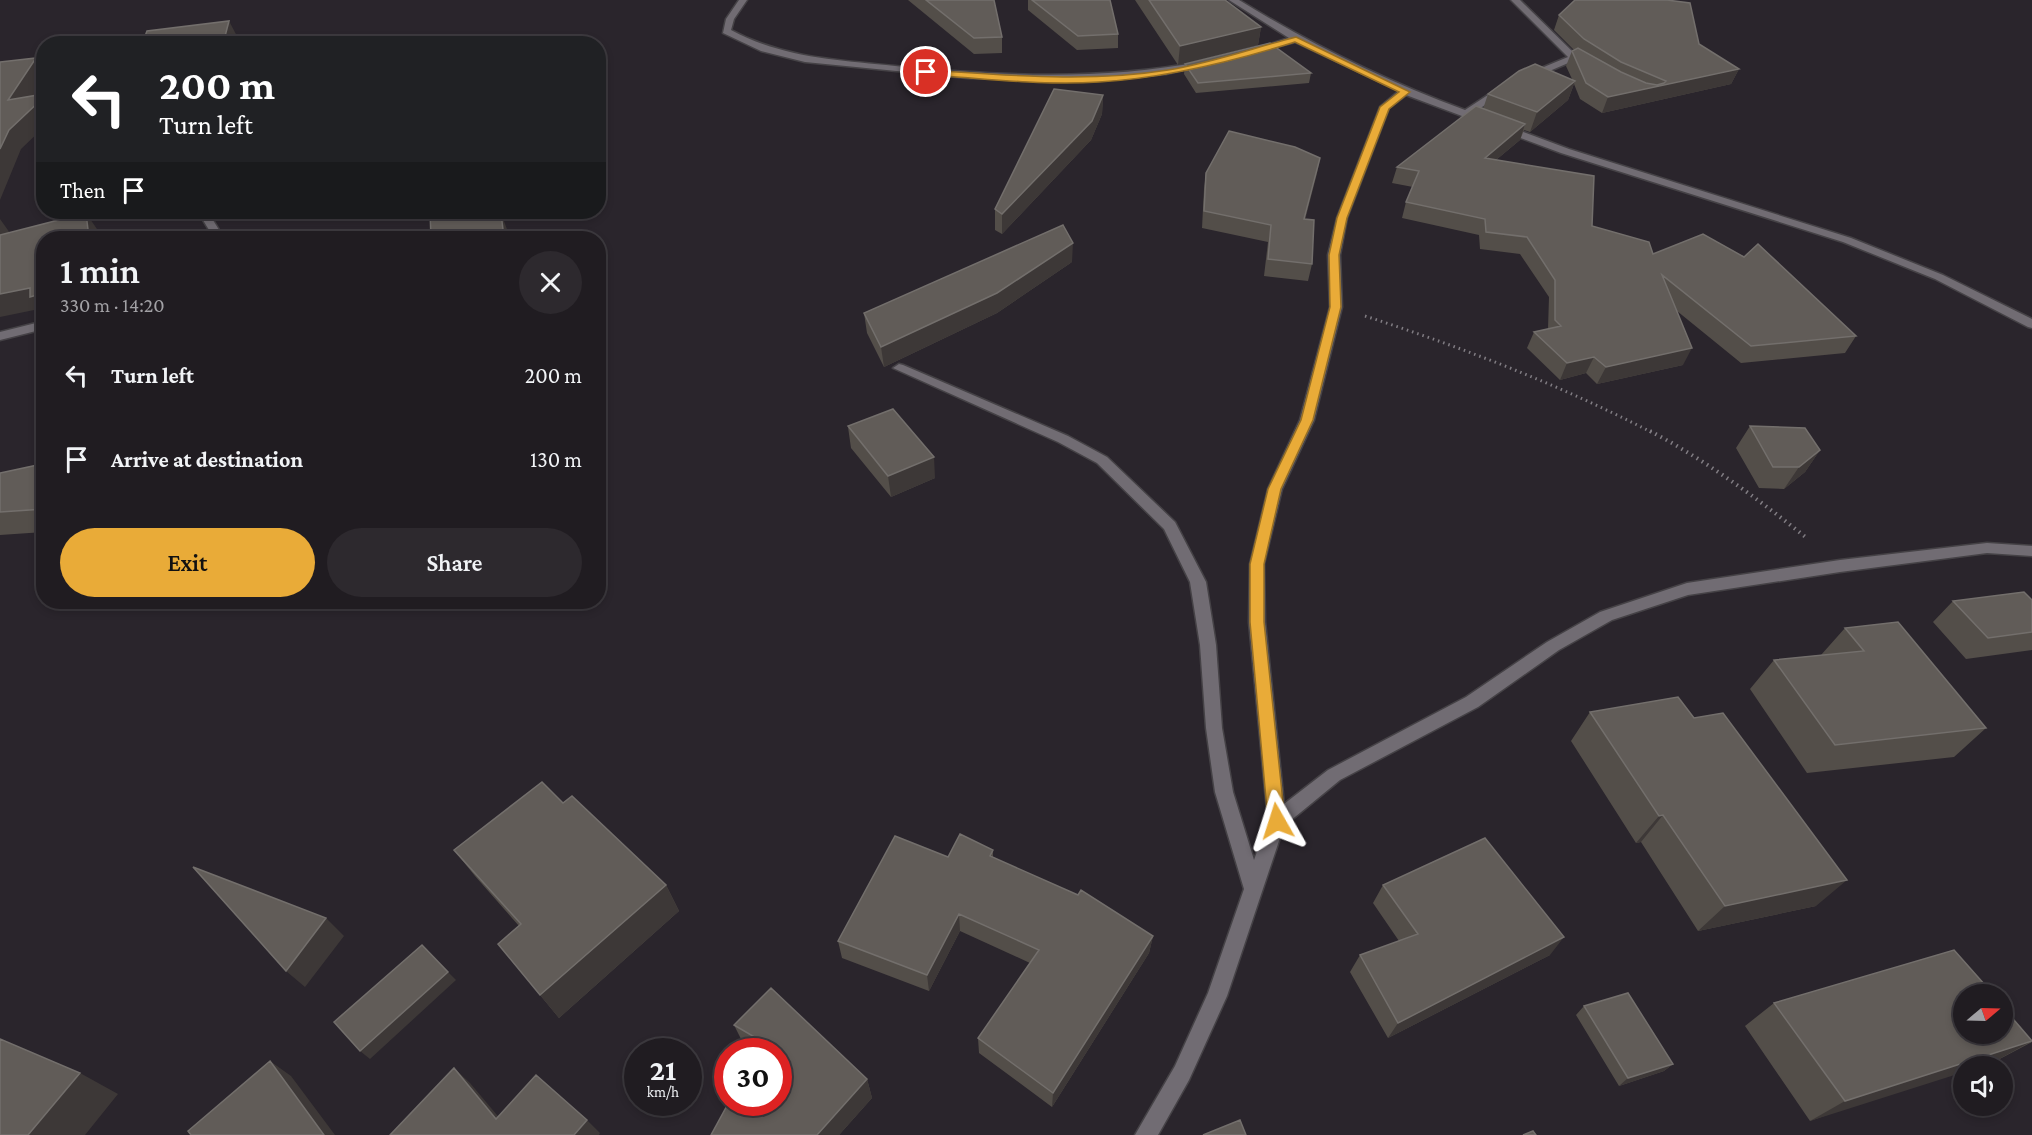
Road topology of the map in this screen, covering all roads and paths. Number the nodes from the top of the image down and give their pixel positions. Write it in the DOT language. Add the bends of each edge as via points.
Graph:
graph roads {
  1 [pos="743,0"];
  2 [pos="1233,0"];
  3 [pos="1515,0"];
  4 [pos="1296,39"];
  5 [pos="1243,55"];
  6 [pos="1574,58"];
  7 [pos="1211,63"];
  8 [pos="1592,69"];
  9 [pos="1405,92"];
  10 [pos="1466,114"];
  11 [pos="1336,307"];
  12 [pos="2032,324"];
  13 [pos="36,328"];
  14 [pos="0,336"];
  15 [pos="899,368"];
  16 [pos="2032,552"];
  17 [pos="1840,566"];
  18 [pos="1277,821"];
  19 [pos="1254,889"];
  20 [pos="1146,1135"];
  1 -- 7 [label="street" via="726,31 755,46 804,60 926,72 1098,80"];
  2 -- 4 [label="street"];
  3 -- 6 [label="street"];
  4 -- 5 [label="street"];
  4 -- 9 [label="street"];
  6 -- 8 [label="street"];
  6 -- 10 [label="street" via="1506,87"];
  9 -- 10 [label="street"];
  9 -- 11 [label="street" via="1385,107 1342,218 1334,255"];
  10 -- 12 [label="street" via="1565,151 1847,240 1939,276"];
  11 -- 17 [label="path" via="1456,344 1573,391 1700,458 1772,508"];
  11 -- 18 [label="street" via="1307,420 1275,489 1257,564 1257,622"];
  13 -- 14 [label="street"];
  15 -- 19 [label="street" via="1064,439 1102,460 1170,526 1198,582 1224,792"];
  16 -- 17 [label="street" via="1987,548"];
  17 -- 18 [label="street" via="1688,589 1606,616 1553,646 1472,702 1334,775"];
  18 -- 19 [label="street"];
  19 -- 20 [label="street" via="1217,996 1182,1073"];
}
